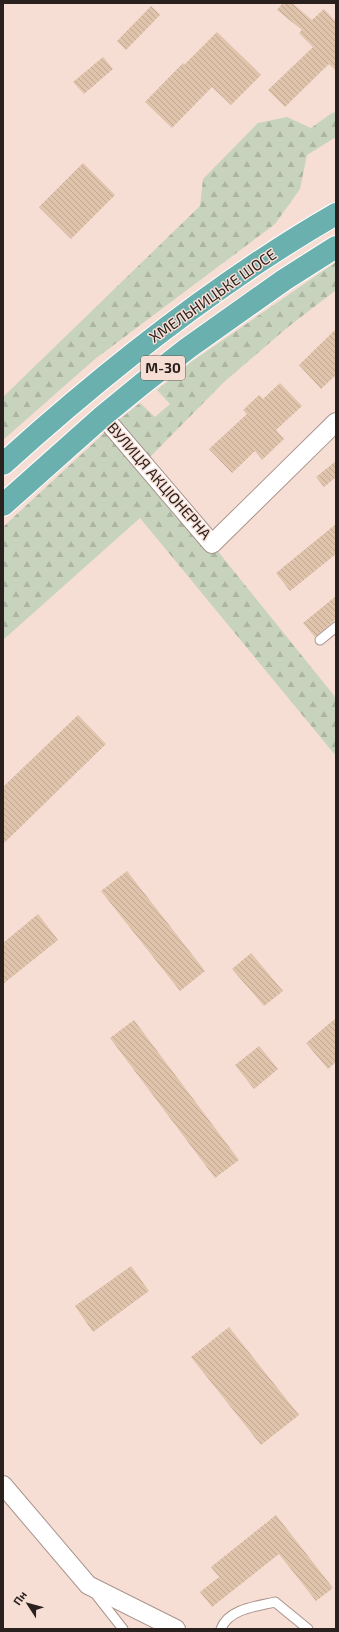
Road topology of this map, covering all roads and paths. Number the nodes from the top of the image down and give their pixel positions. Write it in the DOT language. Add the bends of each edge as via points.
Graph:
graph roads {
  1 [pos="336,214"];
  2 [pos="336,248"];
  3 [pos="103,416"];
  4 [pos="336,422"];
  5 [pos="3,464"];
  6 [pos="3,504"];
  7 [pos="336,627"];
  8 [pos="320,640"];
  9 [pos="3,1485"];
  10 [pos="88,1585"];
  11 [pos="123,1629"];
  12 [pos="176,1629"];
  13 [pos="221,1629"];
  14 [pos="308,1629"];
  1 -- 5 [label="highway, ХМЕЛЬНИЦЬКЕ ШОСЕ / М-30" via="266,257 170,324 103,377"];
  2 -- 3 [label="highway, ХМЕЛЬНИЦЬКЕ ШОСЕ / М-30" via="284,280 188,348"];
  3 -- 4 [label="street, ВУЛИЦЯ АКЦІОНЕРНА" via="212,544"];
  3 -- 6 [label="highway, ХМЕЛЬНИЦЬКЕ ШОСЕ / М-30"];
  7 -- 8 [label="lane"];
  9 -- 10 [label="street"];
  10 -- 11 [label="lane"];
  10 -- 12 [label="street"];
  13 -- 14 [label="lane" via="224,1622 245,1608 275,1602"];
}
